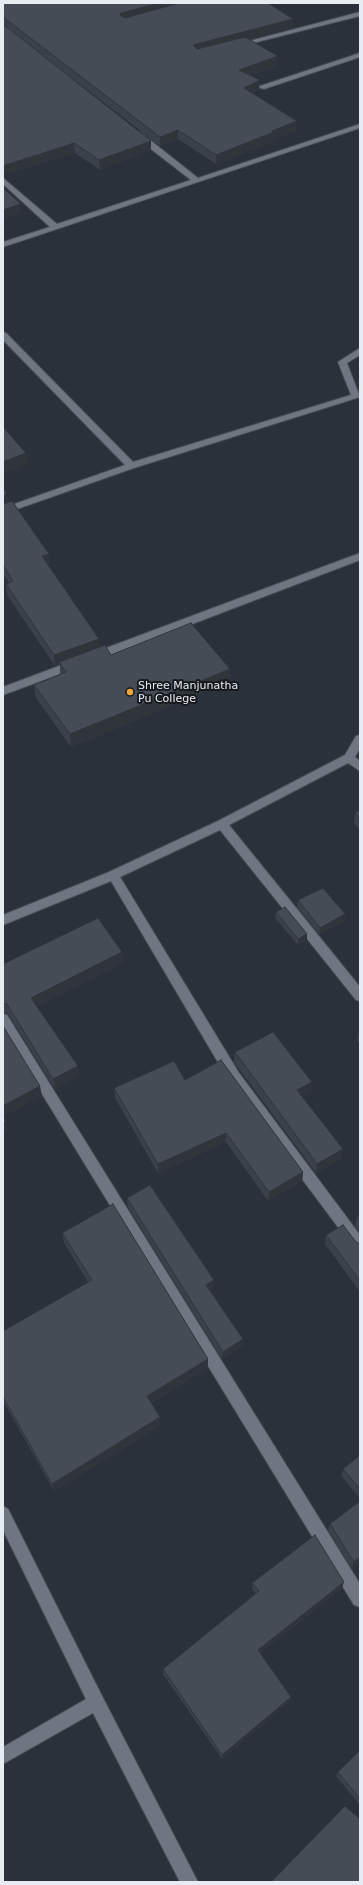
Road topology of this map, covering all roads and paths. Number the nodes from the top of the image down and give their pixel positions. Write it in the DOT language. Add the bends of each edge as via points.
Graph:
graph roads {
  1 [pos="360,14"];
  2 [pos="226,47"];
  3 [pos="360,55"];
  4 [pos="261,87"];
  5 [pos="360,126"];
  6 [pos="134,131"];
  7 [pos="3,180"];
  8 [pos="196,180"];
  9 [pos="55,227"];
  10 [pos="3,244"];
  11 [pos="3,334"];
  12 [pos="360,352"];
  13 [pos="132,466"];
  14 [pos="3,510"];
  15 [pos="360,556"];
  16 [pos="3,691"];
  17 [pos="360,739"];
  18 [pos="349,758"];
  19 [pos="360,767"];
  20 [pos="222,824"];
  21 [pos="113,875"];
  22 [pos="3,920"];
  23 [pos="360,996"];
  24 [pos="3,1019"];
  25 [pos="360,1246"];
  26 [pos="3,1514"];
  27 [pos="360,1599"];
  28 [pos="96,1702"];
  29 [pos="3,1756"];
  30 [pos="189,1882"];
  1 -- 2 [label="street"];
  3 -- 4 [label="street"];
  5 -- 8 [label="street"];
  6 -- 8 [label="street"];
  7 -- 9 [label="street"];
  8 -- 9 [label="street"];
  9 -- 10 [label="street"];
  11 -- 13 [label="street"];
  12 -- 13 [label="street" via="342,362 356,396"];
  13 -- 14 [label="street"];
  15 -- 16 [label="street"];
  17 -- 18 [label="street"];
  18 -- 19 [label="street"];
  18 -- 20 [label="street"];
  20 -- 21 [label="street"];
  20 -- 23 [label="street"];
  21 -- 22 [label="street"];
  21 -- 25 [label="street" via="234,1077"];
  24 -- 27 [label="street"];
  26 -- 28 [label="street"];
  28 -- 29 [label="street"];
  28 -- 30 [label="street"];
}
